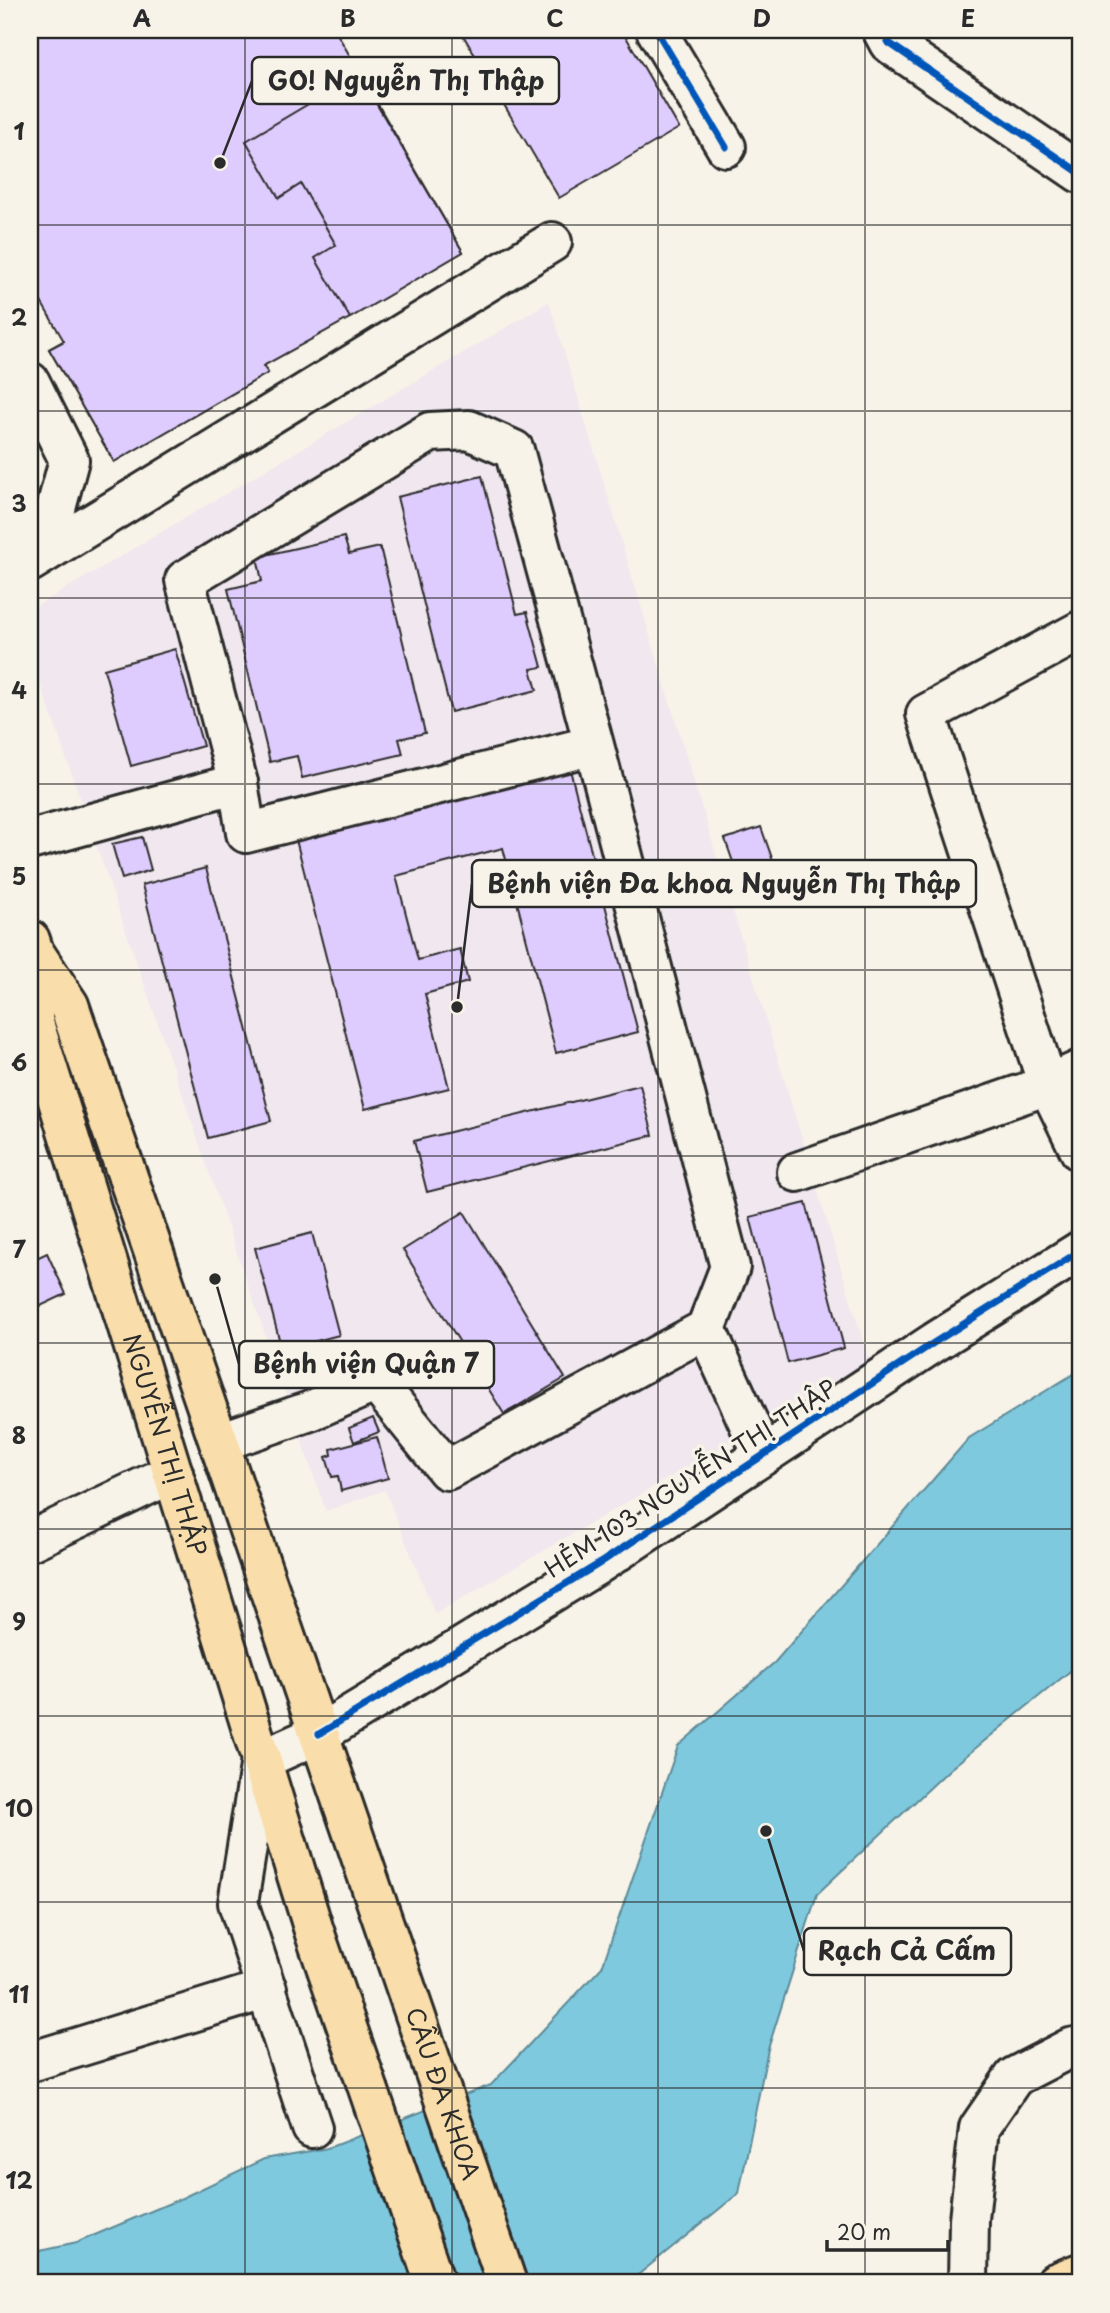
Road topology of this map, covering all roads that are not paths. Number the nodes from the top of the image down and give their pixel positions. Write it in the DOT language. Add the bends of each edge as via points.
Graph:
graph roads {
  1 [pos="656,30"];
  2 [pos="882,30"];
  3 [pos="726,147"];
  4 [pos="1080,173"];
  5 [pos="552,242"];
  6 [pos="30,382"];
  7 [pos="37,557"];
  8 [pos="1080,631"];
  9 [pos="594,745"];
  10 [pos="238,783"];
  11 [pos="30,840"];
  12 [pos="31,948"];
  13 [pos="1064,1077"];
  14 [pos="1080,1151"];
  15 [pos="797,1171"];
  16 [pos="1080,1251"];
  17 [pos="706,1329"];
  18 [pos="220,1442"];
  19 [pos="763,1455"];
  20 [pos="173,1473"];
  21 [pos="30,1541"];
  22 [pos="319,1734"];
  23 [pos="261,1760"];
  24 [pos="377,1905"];
  25 [pos="267,1989"];
  26 [pos="1080,2046"];
  27 [pos="30,2062"];
  28 [pos="312,2128"];
  29 [pos="1080,2273"];
  30 [pos="435,2283"];
  31 [pos="507,2283"];
  32 [pos="968,2283"];
  33 [pos="1055,2283"];
  1 -- 3 [label="street"];
  2 -- 4 [label="street" via="889,43"];
  5 -- 7 [label="street"];
  6 -- 7 [label="street" via="69,460"];
  8 -- 13 [label="street" via="926,714"];
  9 -- 10 [label="street" via="246,833"];
  9 -- 10 [label="street" via="514,450 469,430 430,432 185,580"];
  9 -- 17 [label="street" via="730,1267"];
  10 -- 11 [label="street"];
  12 -- 18 [label="main road, NGUYỄN THỊ THẬP" via="69,1005"];
  12 -- 20 [label="main road, NGUYỄN THỊ THẬP" via="33,1020"];
  13 -- 14 [label="street"];
  13 -- 15 [label="street"];
  16 -- 19 [label="street, HẺM 103 NGUYỄN THỊ THẬP"];
  17 -- 18 [label="street" via="447,1470 376,1382"];
  17 -- 19 [label="street"];
  18 -- 22 [label="main road, NGUYỄN THỊ THẬP"];
  19 -- 22 [label="street, HẺM 103 NGUYỄN THỊ THẬP" via="597,1565"];
  20 -- 21 [label="street"];
  20 -- 23 [label="main road, NGUYỄN THỊ THẬP"];
  22 -- 23 [label="street, HẺM 103 NGUYỄN THỊ THẬP"];
  22 -- 24 [label="main road, NGUYỄN THỊ THẬP"];
  23 -- 25 [label="street" via="238,1903"];
  23 -- 30 [label="main road, NGUYỄN THỊ THẬP" via="314,1934"];
  24 -- 31 [label="main road, CẦU ĐA KHOA"];
  25 -- 27 [label="street"];
  25 -- 28 [label="street"];
  26 -- 32 [label="street" via="1014,2077 979,2128 969,2219"];
  29 -- 33 [label="main road"];
}
